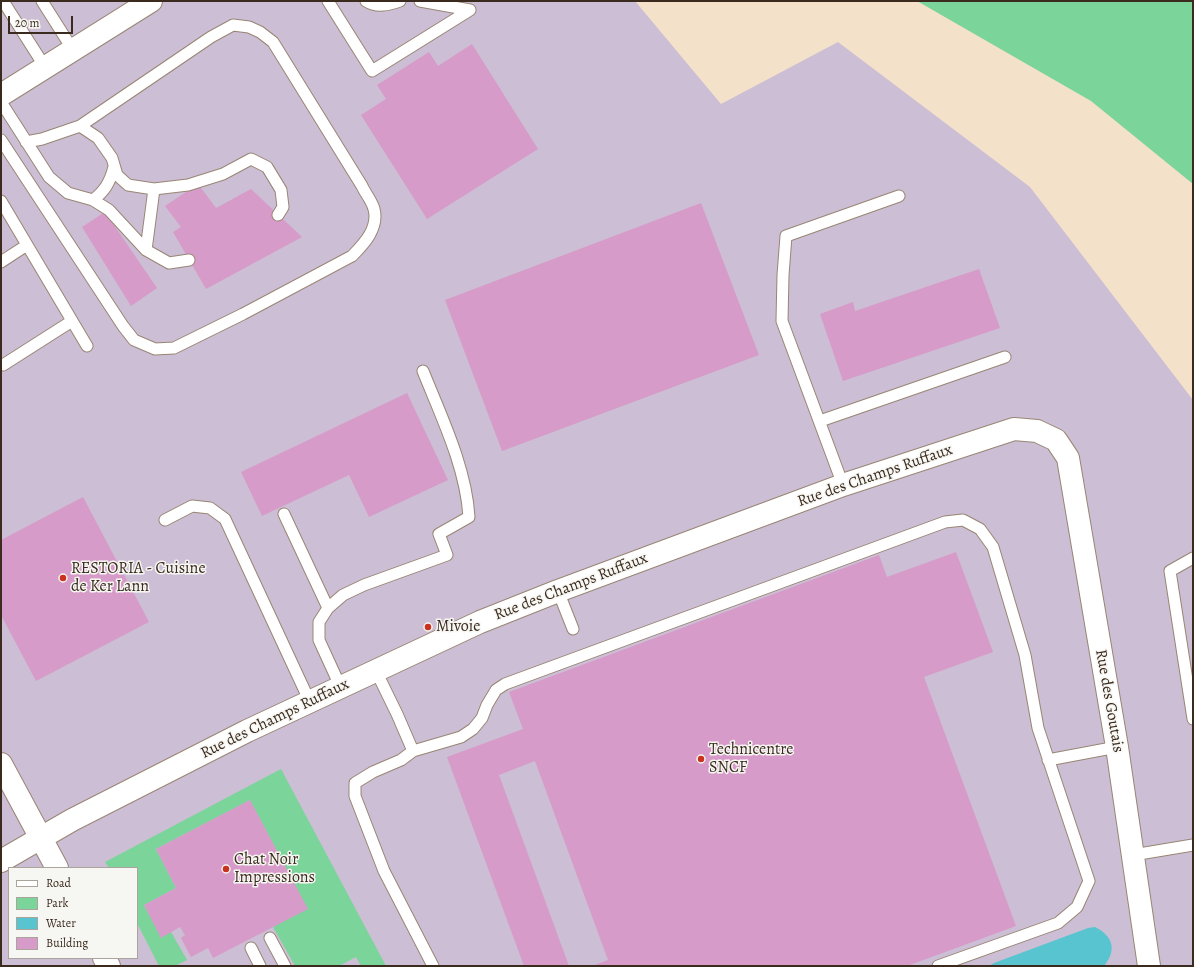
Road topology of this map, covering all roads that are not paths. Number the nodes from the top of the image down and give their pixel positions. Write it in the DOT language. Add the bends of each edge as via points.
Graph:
graph roads {
  1 [pos="42,1"];
  2 [pos="152,1"];
  3 [pos="328,1"];
  4 [pos="366,1"];
  5 [pos="400,1"];
  6 [pos="420,1"];
  7 [pos="2,2"];
  8 [pos="73,50"];
  9 [pos="45,67"];
  10 [pos="1,95"];
  11 [pos="1,102"];
  12 [pos="80,126"];
  13 [pos="1,140"];
  14 [pos="26,142"];
  15 [pos="114,167"];
  16 [pos="154,189"];
  17 [pos="899,196"];
  18 [pos="93,200"];
  19 [pos="1,201"];
  20 [pos="278,214"];
  21 [pos="27,245"];
  22 [pos="146,250"];
  23 [pos="189,260"];
  24 [pos="1,262"];
  25 [pos="72,322"];
  26 [pos="87,346"];
  27 [pos="1005,356"];
  28 [pos="3,365"];
  29 [pos="423,370"];
  30 [pos="820,421"];
  31 [pos="1056,440"];
  32 [pos="843,485"];
  33 [pos="284,514"];
  34 [pos="164,520"];
  35 [pos="1193,558"];
  36 [pos="558,591"];
  37 [pos="328,608"];
  38 [pos="573,629"];
  39 [pos="376,671"];
  40 [pos="340,688"];
  41 [pos="310,702"];
  42 [pos="1193,719"];
  43 [pos="1117,747"];
  44 [pos="413,751"];
  45 [pos="1048,760"];
  46 [pos="1,764"];
  47 [pos="41,838"];
  48 [pos="1193,845"];
  49 [pos="1132,854"];
  50 [pos="1,861"];
  51 [pos="56,867"];
  52 [pos="270,938"];
  53 [pos="251,948"];
  54 [pos="260,966"];
  55 [pos="285,966"];
  56 [pos="433,966"];
  57 [pos="938,966"];
  58 [pos="1149,966"];
  1 -- 8 [label="lane"];
  2 -- 8 [label="street"];
  3 -- 6 [label="lane" via="372,71 470,10"];
  4 -- 5 [label="lane" via="372,5 385,6"];
  7 -- 9 [label="lane"];
  8 -- 9 [label="street"];
  9 -- 10 [label="street"];
  11 -- 14 [label="lane"];
  12 -- 13 [label="lane" via="211,37 233,25 248,27 274,42 362,186 374,209 374,224 366,242 352,256 174,348 155,349 134,340 123,326"];
  12 -- 14 [label="lane"];
  12 -- 15 [label="lane" via="98,138 112,158"];
  14 -- 18 [label="lane" via="49,178 68,193"];
  15 -- 16 [label="lane" via="117,175 128,185"];
  15 -- 18 [label="lane" via="107,186"];
  16 -- 20 [label="lane" via="188,185 223,174 251,159 267,167 281,190 283,207"];
  16 -- 22 [label="lane"];
  17 -- 30 [label="lane" via="786,236 782,321"];
  18 -- 22 [label="lane" via="109,210"];
  19 -- 21 [label="lane"];
  21 -- 24 [label="lane"];
  21 -- 25 [label="lane"];
  22 -- 23 [label="lane" via="169,263"];
  25 -- 26 [label="lane"];
  25 -- 28 [label="lane"];
  27 -- 30 [label="lane"];
  29 -- 37 [label="lane" via="461,470 469,517 439,534 447,555 364,585 343,595"];
  30 -- 32 [label="lane"];
  31 -- 32 [label="street, Rue des Champs Ruffaux" via="1037,431 1014,429"];
  31 -- 43 [label="street, Rue des Goutais" via="1068,458"];
  32 -- 36 [label="street, Rue des Champs Ruffaux"];
  33 -- 37 [label="lane"];
  34 -- 41 [label="lane" via="192,506 210,508 225,519"];
  35 -- 42 [label="lane" via="1170,570"];
  36 -- 38 [label="lane"];
  36 -- 39 [label="street, Rue des Champs Ruffaux" via="480,622"];
  37 -- 40 [label="lane" via="319,622 319,640"];
  39 -- 40 [label="street, Rue des Champs Ruffaux"];
  39 -- 44 [label="lane"];
  40 -- 41 [label="street, Rue des Champs Ruffaux"];
  41 -- 47 [label="street, Rue des Champs Ruffaux" via="198,756"];
  43 -- 45 [label="lane"];
  43 -- 49 [label="street, Rue des Goutais"];
  44 -- 45 [label="lane" via="461,737 473,729 482,718 496,690 505,684 945,522 963,520 980,529 993,547 1025,655 1038,728"];
  44 -- 56 [label="lane" via="401,760 355,783 355,796 384,871"];
  45 -- 57 [label="lane" via="1089,881 1077,907 1058,923"];
  46 -- 47 [label="street"];
  47 -- 50 [label="street, Rue des Champs Ruffaux"];
  47 -- 51 [label="street"];
  48 -- 49 [label="lane"];
  49 -- 58 [label="street, Rue des Goutais"];
  52 -- 55 [label="lane"];
  53 -- 54 [label="lane"];
}
